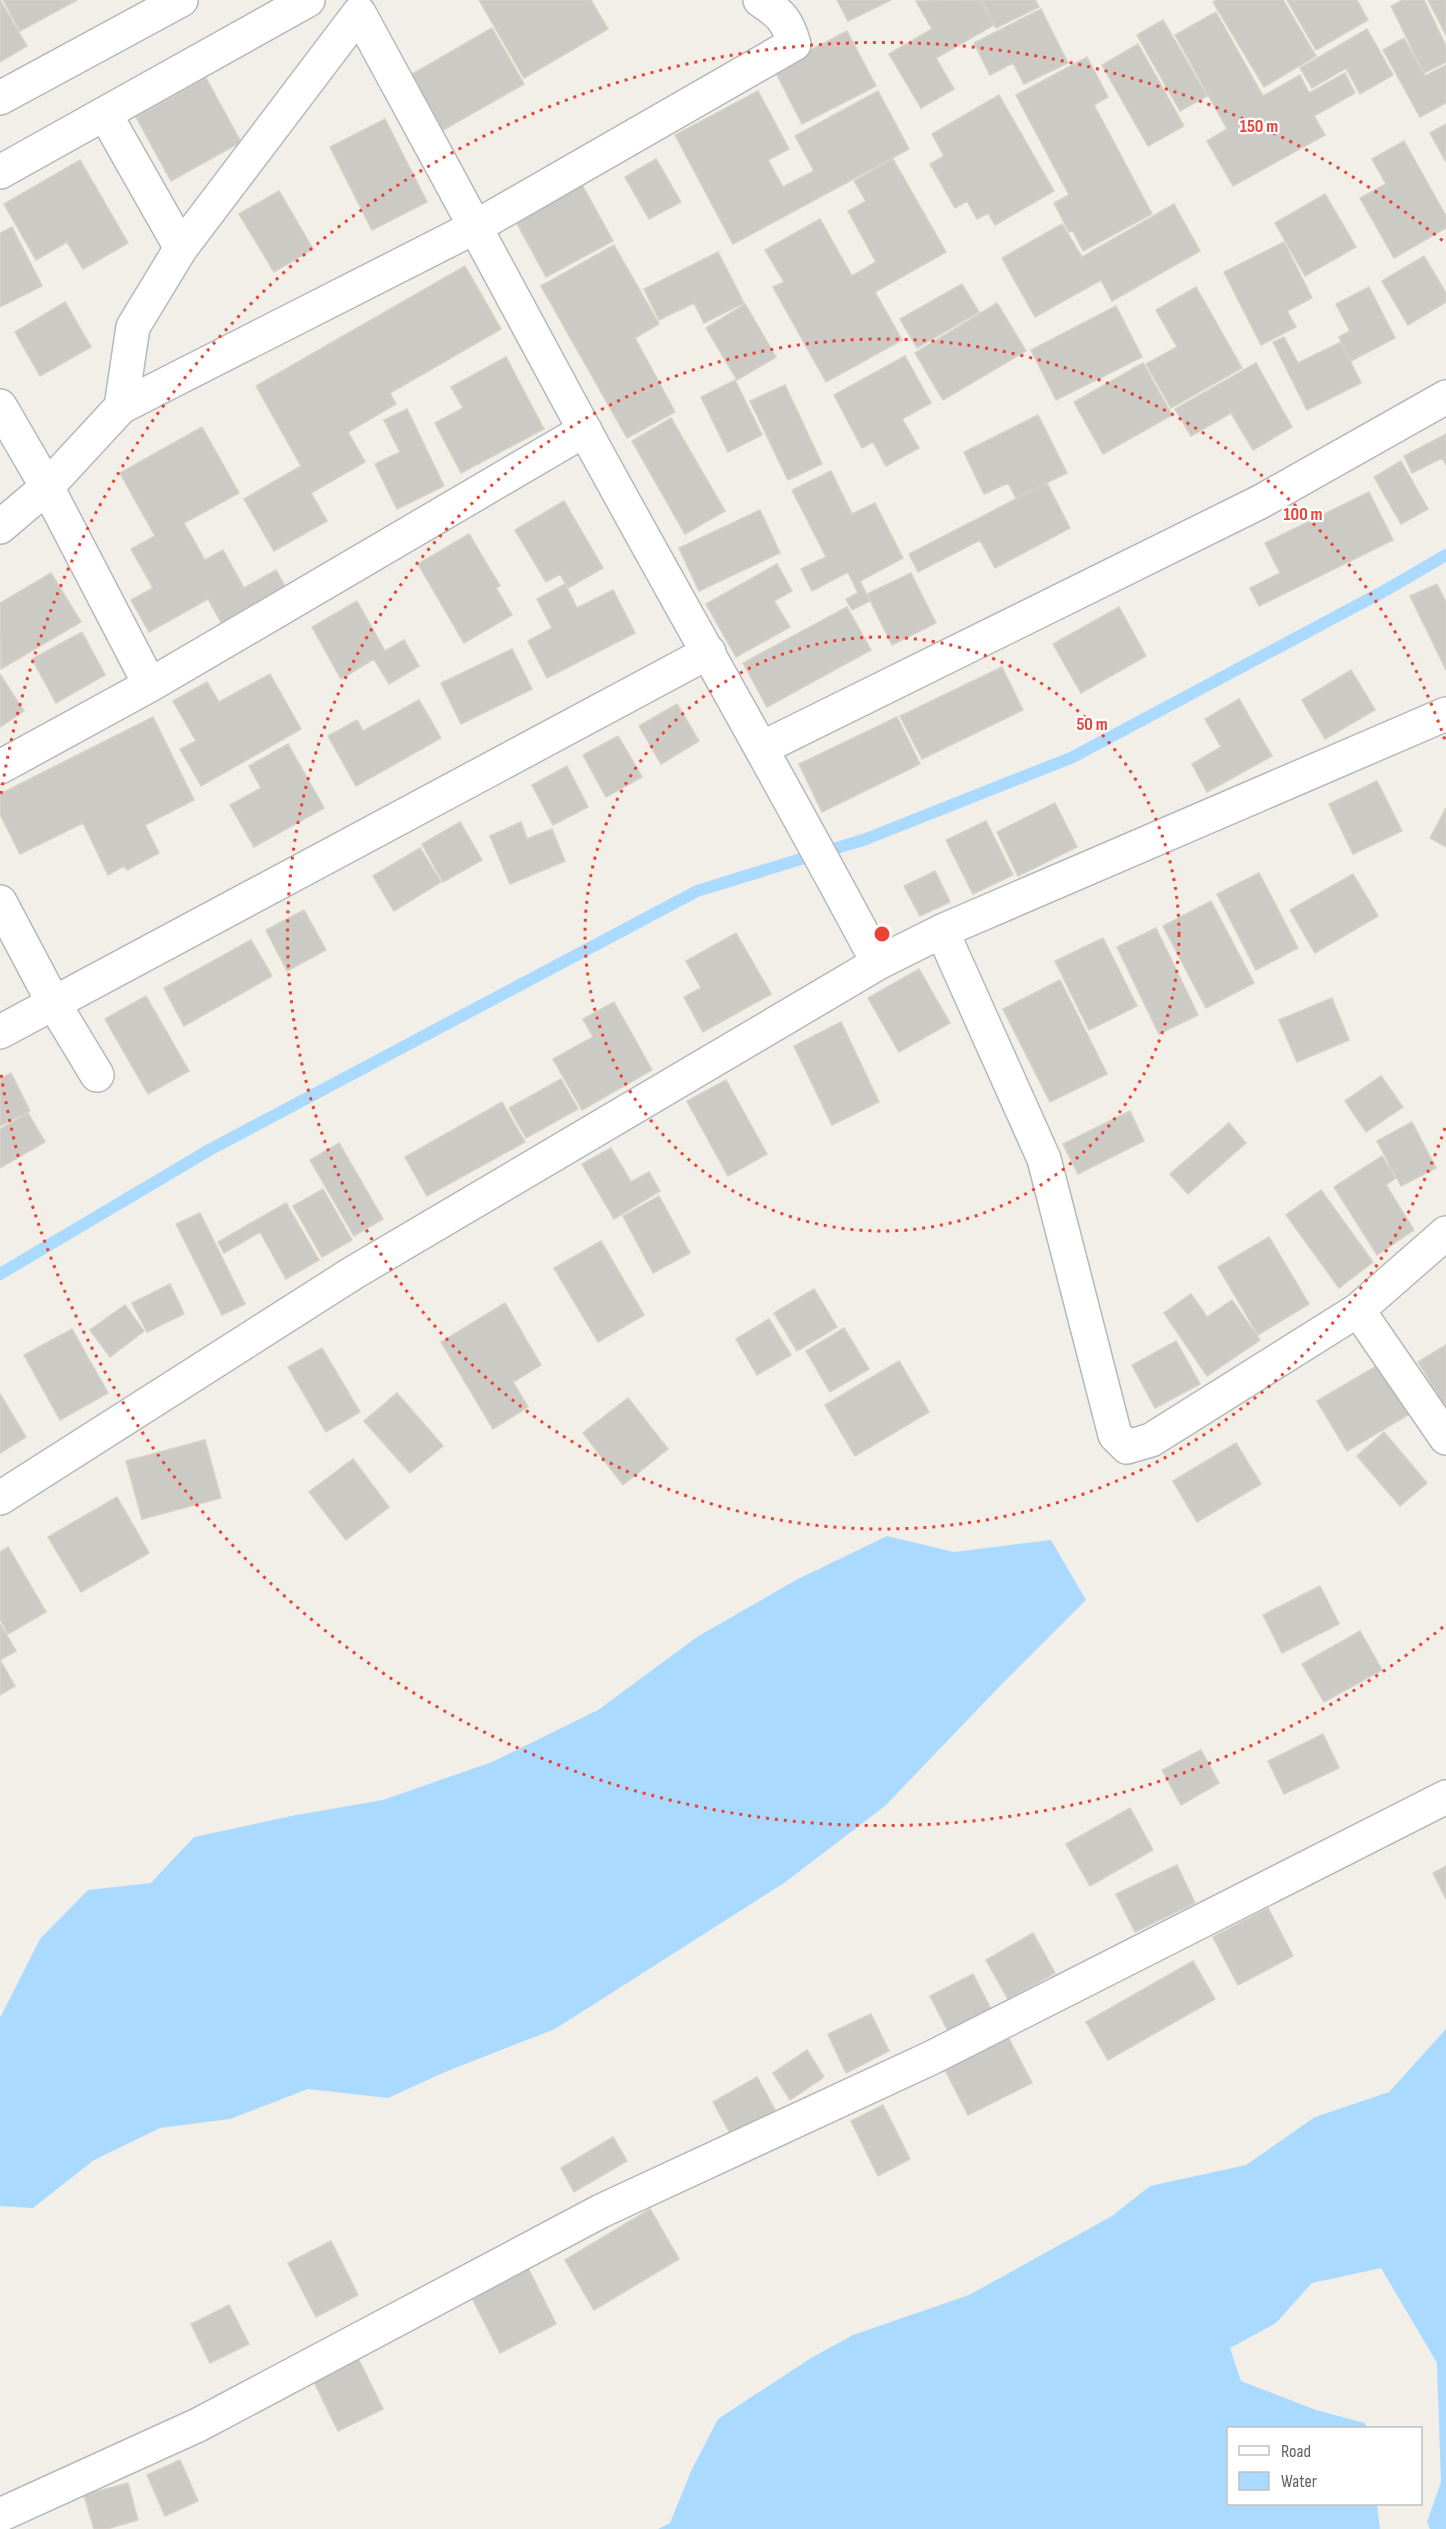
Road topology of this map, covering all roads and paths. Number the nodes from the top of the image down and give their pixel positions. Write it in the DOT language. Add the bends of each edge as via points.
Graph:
graph roads {
  1 [pos="181,0"];
  2 [pos="308,0"];
  3 [pos="760,0"];
  4 [pos="364,7"];
  5 [pos="0,98"];
  6 [pos="105,114"];
  7 [pos="0,172"];
  8 [pos="477,226"];
  9 [pos="181,248"];
  10 [pos="1446,397"];
  11 [pos="0,406"];
  12 [pos="122,406"];
  13 [pos="585,430"];
  14 [pos="46,487"];
  15 [pos="0,527"];
  16 [pos="709,652"];
  17 [pos="150,685"];
  18 [pos="1443,720"];
  19 [pos="762,748"];
  20 [pos="0,767"];
  21 [pos="0,902"];
  22 [pos="942,931"];
  23 [pos="878,963"];
  24 [pos="53,1002"];
  25 [pos="0,1032"];
  26 [pos="97,1075"];
  27 [pos="1446,1233"];
  28 [pos="1358,1310"];
  29 [pos="1446,1438"];
  30 [pos="0,1498"];
  31 [pos="1446,1797"];
  32 [pos="0,2515"];
  1 -- 5 [label="street"];
  2 -- 6 [label="street"];
  3 -- 8 [label="street" via="788,24 794,44"];
  4 -- 8 [label="street"];
  4 -- 9 [label="street"];
  6 -- 7 [label="street"];
  6 -- 9 [label="street"];
  8 -- 12 [label="street"];
  8 -- 13 [label="street"];
  9 -- 12 [label="street" via="133,327"];
  10 -- 19 [label="street" via="1260,502"];
  11 -- 14 [label="street"];
  12 -- 14 [label="street"];
  13 -- 16 [label="street"];
  13 -- 17 [label="street"];
  14 -- 15 [label="street"];
  14 -- 17 [label="street"];
  16 -- 19 [label="street"];
  16 -- 24 [label="street"];
  17 -- 20 [label="street"];
  18 -- 22 [label="street"];
  19 -- 23 [label="street"];
  21 -- 24 [label="street"];
  22 -- 23 [label="street"];
  22 -- 28 [label="street" via="1044,1159 1115,1435 1127,1447 1150,1440"];
  23 -- 30 [label="street" via="353,1273"];
  24 -- 25 [label="street"];
  24 -- 26 [label="street"];
  27 -- 28 [label="street"];
  28 -- 29 [label="street"];
  31 -- 32 [label="street" via="931,2058 601,2211 198,2425"];
}
